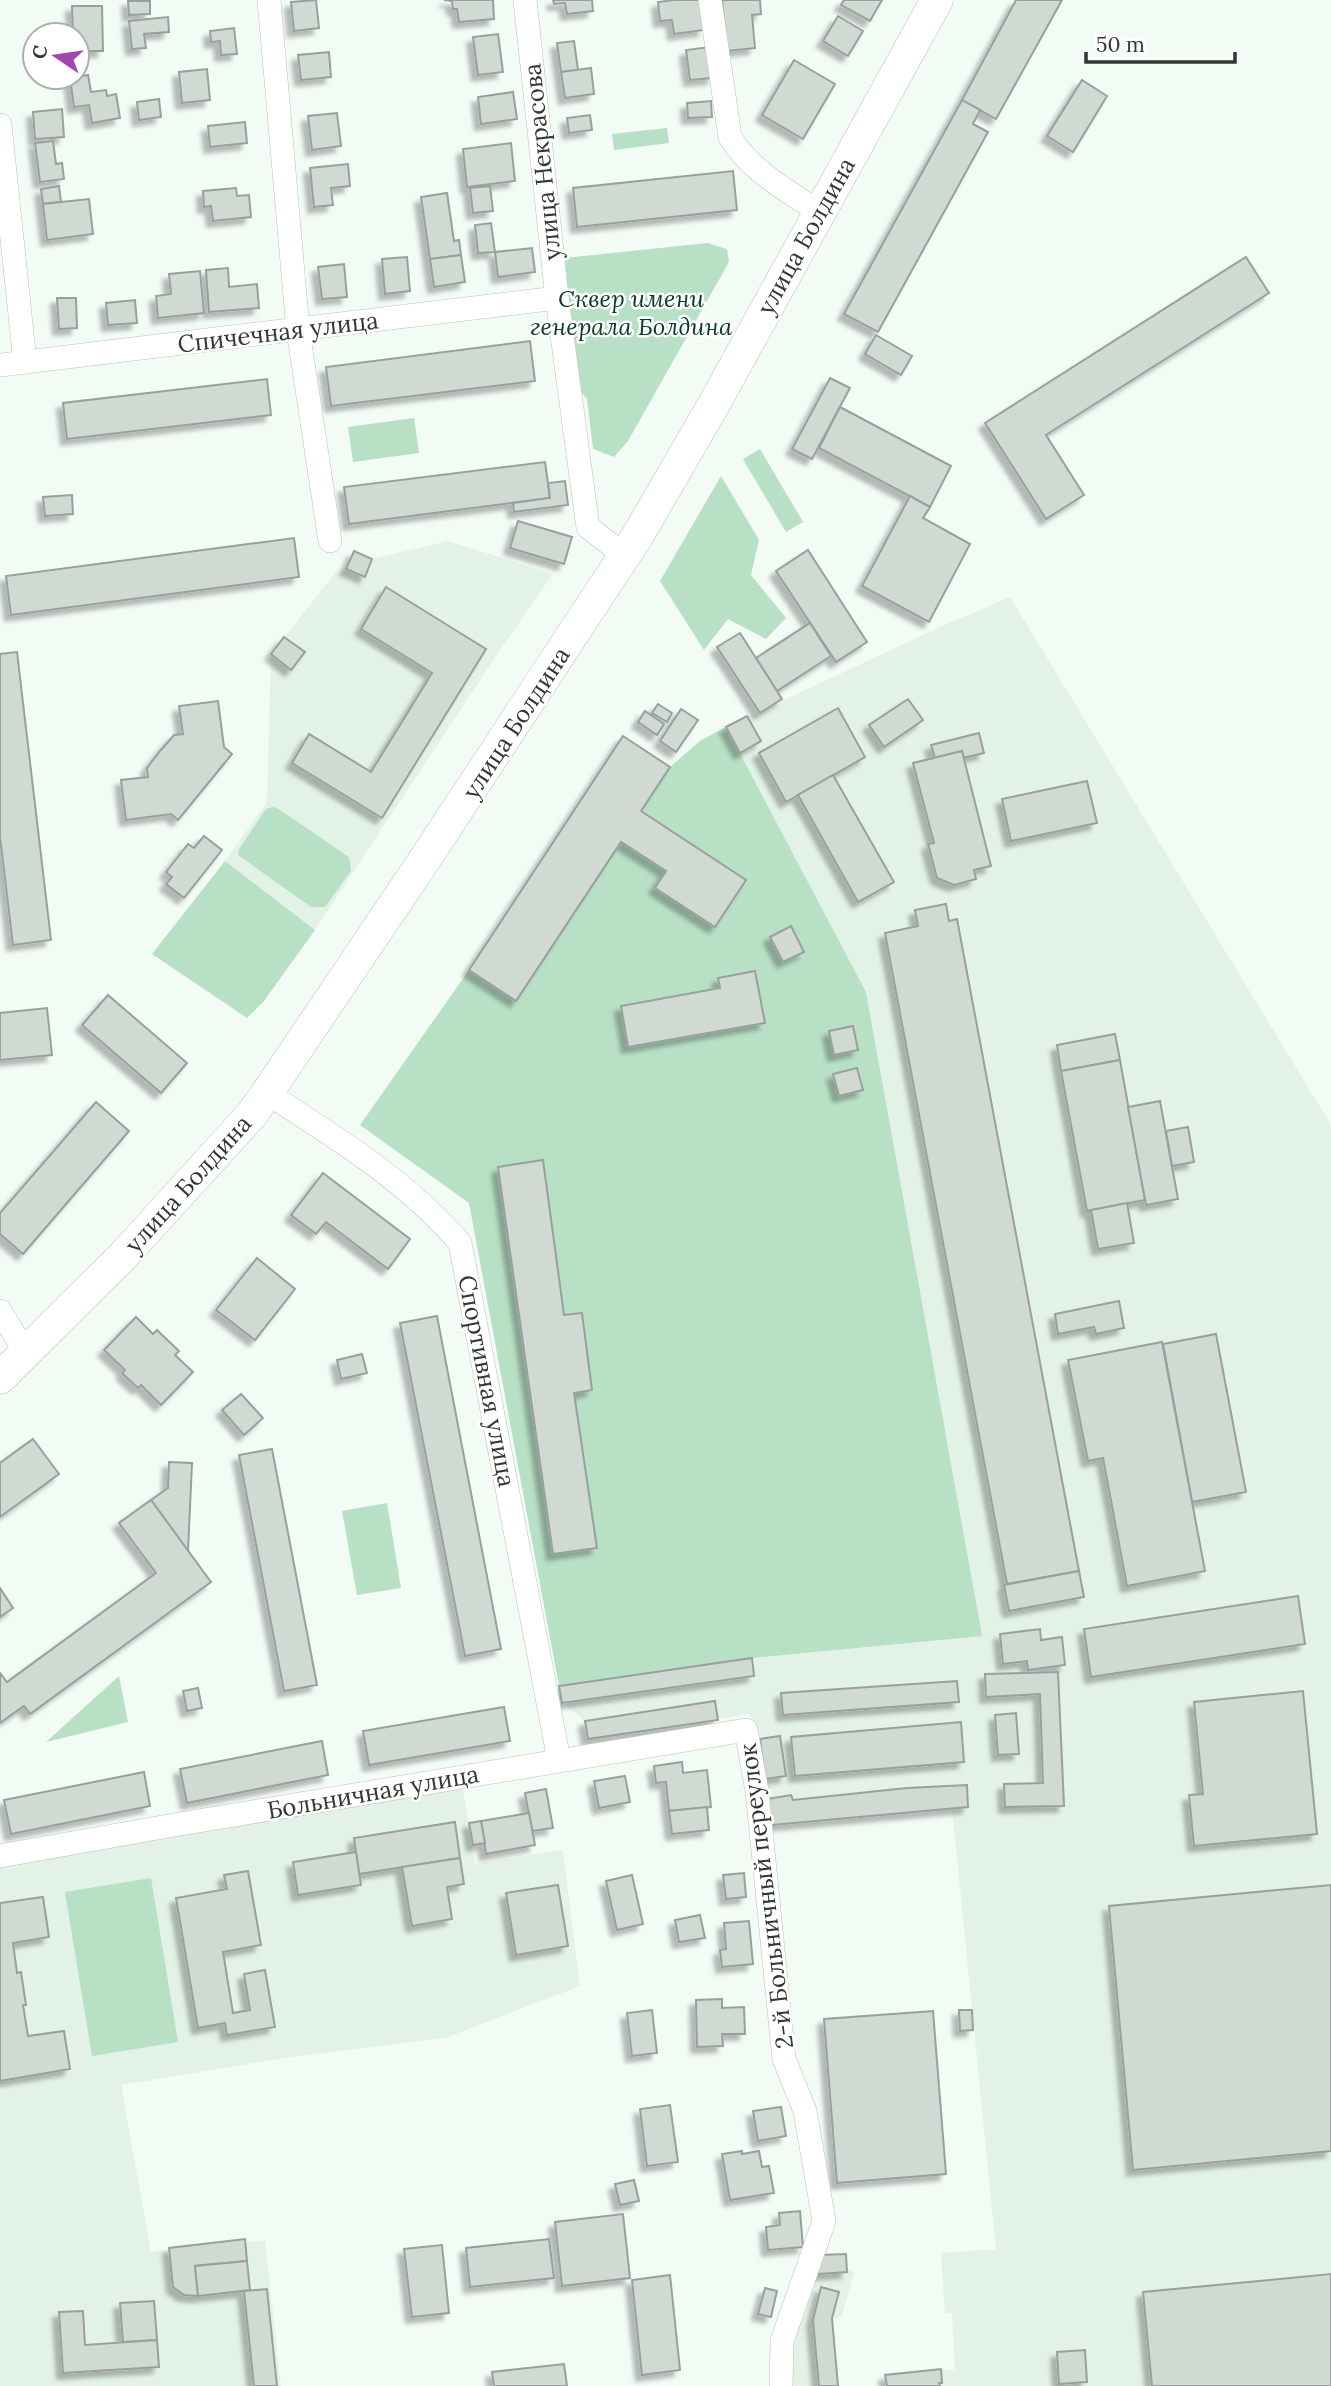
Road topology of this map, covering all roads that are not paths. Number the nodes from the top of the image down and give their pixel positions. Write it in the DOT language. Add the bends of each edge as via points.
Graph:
graph roads {
  1 [pos="269,0"];
  2 [pos="525,0"];
  3 [pos="710,0"];
  4 [pos="937,0"];
  5 [pos="0,125"];
  6 [pos="819,212"];
  7 [pos="557,298"];
  8 [pos="298,330"];
  9 [pos="25,362"];
  10 [pos="0,365"];
  11 [pos="330,541"];
  12 [pos="625,556"];
  13 [pos="267,1093"];
  14 [pos="0,1311"];
  15 [pos="26,1353"];
  16 [pos="0,1378"];
  17 [pos="747,1730"];
  18 [pos="559,1760"];
  19 [pos="0,1856"];
  20 [pos="781,2386"];
  1 -- 8 [label="street"];
  2 -- 7 [label="street, улица Некрасова"];
  3 -- 6 [label="street" via="730,137 738,152"];
  4 -- 6 [label="main road, улица Болдина"];
  5 -- 9 [label="street"];
  6 -- 12 [label="main road, улица Болдина"];
  7 -- 8 [label="street, Спичечная улица"];
  7 -- 12 [label="street, улица Некрасова" via="589,527"];
  8 -- 9 [label="street, Спичечная улица"];
  8 -- 11 [label="street"];
  9 -- 10 [label="street, Спичечная улица"];
  12 -- 13 [label="main road, улица Болдина"];
  13 -- 15 [label="main road, улица Болдина" via="123,1256"];
  13 -- 18 [label="street, Спортивная улица" via="333,1135 436,1215 460,1243"];
  14 -- 15 [label="street"];
  15 -- 16 [label="main road, улица Болдина"];
  17 -- 18 [label="street, Больничная улица"];
  17 -- 20 [label="street, 2-й Больничный переулок" via="785,2059 805,2111 824,2221 782,2341"];
  18 -- 19 [label="street, Больничная улица"];
}
